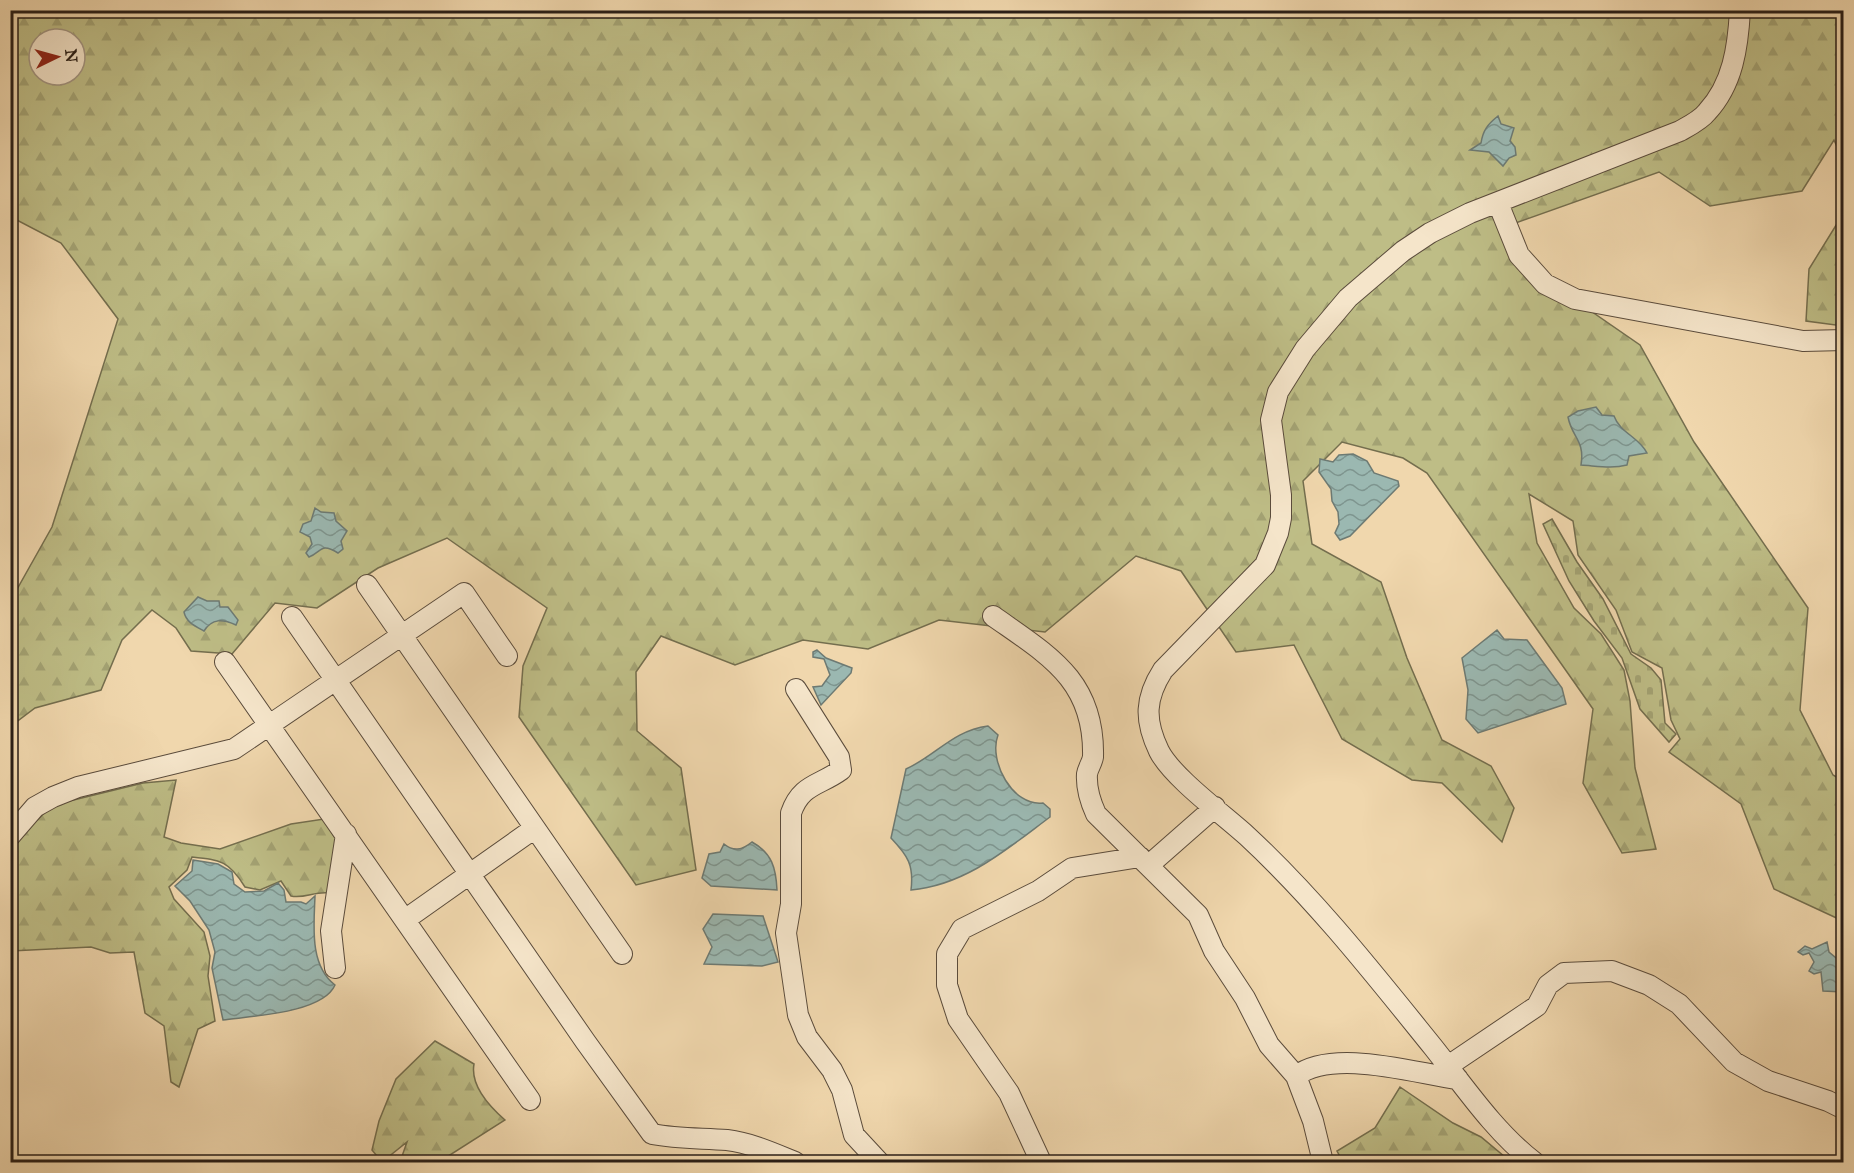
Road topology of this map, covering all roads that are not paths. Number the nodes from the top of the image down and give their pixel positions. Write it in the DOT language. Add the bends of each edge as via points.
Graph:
graph roads {
  1 [pos="1740,10"];
  2 [pos="1498,203"];
  3 [pos="1844,339"];
  4 [pos="367,585"];
  5 [pos="993,616"];
  6 [pos="292,617"];
  7 [pos="401,636"];
  8 [pos="507,656"];
  9 [pos="225,662"];
  10 [pos="335,680"];
  11 [pos="796,689"];
  12 [pos="269,725"];
  13 [pos="1215,807"];
  14 [pos="535,828"];
  15 [pos="346,834"];
  16 [pos="10,836"];
  17 [pos="1144,861"];
  18 [pos="470,875"];
  19 [pos="406,919"];
  20 [pos="622,954"];
  21 [pos="335,968"];
  22 [pos="1453,1073"];
  23 [pos="1296,1076"];
  24 [pos="530,1100"];
  25 [pos="1844,1109"];
  26 [pos="795,1162"];
  27 [pos="879,1162"];
  28 [pos="1041,1162"];
  29 [pos="1323,1162"];
  30 [pos="1534,1162"];
  1 -- 2 [label="street" via="1738,50 1724,88 1706,114 1680,131"];
  2 -- 3 [label="street" via="1519,255 1545,284 1575,298 1803,341"];
  2 -- 13 [label="street" via="1430,233 1380,269 1348,298 1305,349 1278,392 1270,420 1281,518 1270,555 1243,590 1163,670 1151,689 1149,701 1151,731 1160,753"];
  4 -- 7 [label="street"];
  5 -- 17 [label="street" via="1050,657 1081,694 1093,758 1087,772 1088,798 1096,814"];
  6 -- 10 [label="street"];
  7 -- 8 [label="street" via="464,593"];
  7 -- 10 [label="street"];
  7 -- 14 [label="street"];
  9 -- 12 [label="street"];
  10 -- 12 [label="street"];
  10 -- 18 [label="street"];
  11 -- 27 [label="street" via="838,757 841,770 807,788 796,799 791,813 791,904 786,933 790,971 798,1015 807,1037 842,1090 854,1135"];
  12 -- 15 [label="street"];
  12 -- 16 [label="street" via="234,749 78,787 53,797 35,807"];
  13 -- 17 [label="street"];
  13 -- 22 [label="street" via="1307,896"];
  14 -- 18 [label="street"];
  14 -- 20 [label="street"];
  15 -- 19 [label="street"];
  15 -- 21 [label="street" via="331,931"];
  17 -- 23 [label="street" via="1198,915 1214,951 1245,998 1269,1045"];
  17 -- 28 [label="street" via="1072,868 1038,891 962,929 947,954 947,985 958,1019 1009,1093"];
  18 -- 19 [label="street"];
  18 -- 26 [label="street" via="652,1134 682,1140 728,1140 759,1147"];
  19 -- 24 [label="street"];
  22 -- 23 [label="street" via="1334,1062 1309,1066"];
  22 -- 25 [label="street" via="1536,1005 1548,985 1564,973 1612,970 1649,985 1680,1004 1734,1062 1768,1081"];
  22 -- 30 [label="street" via="1502,1132"];
  23 -- 29 [label="street" via="1313,1120"];
}
